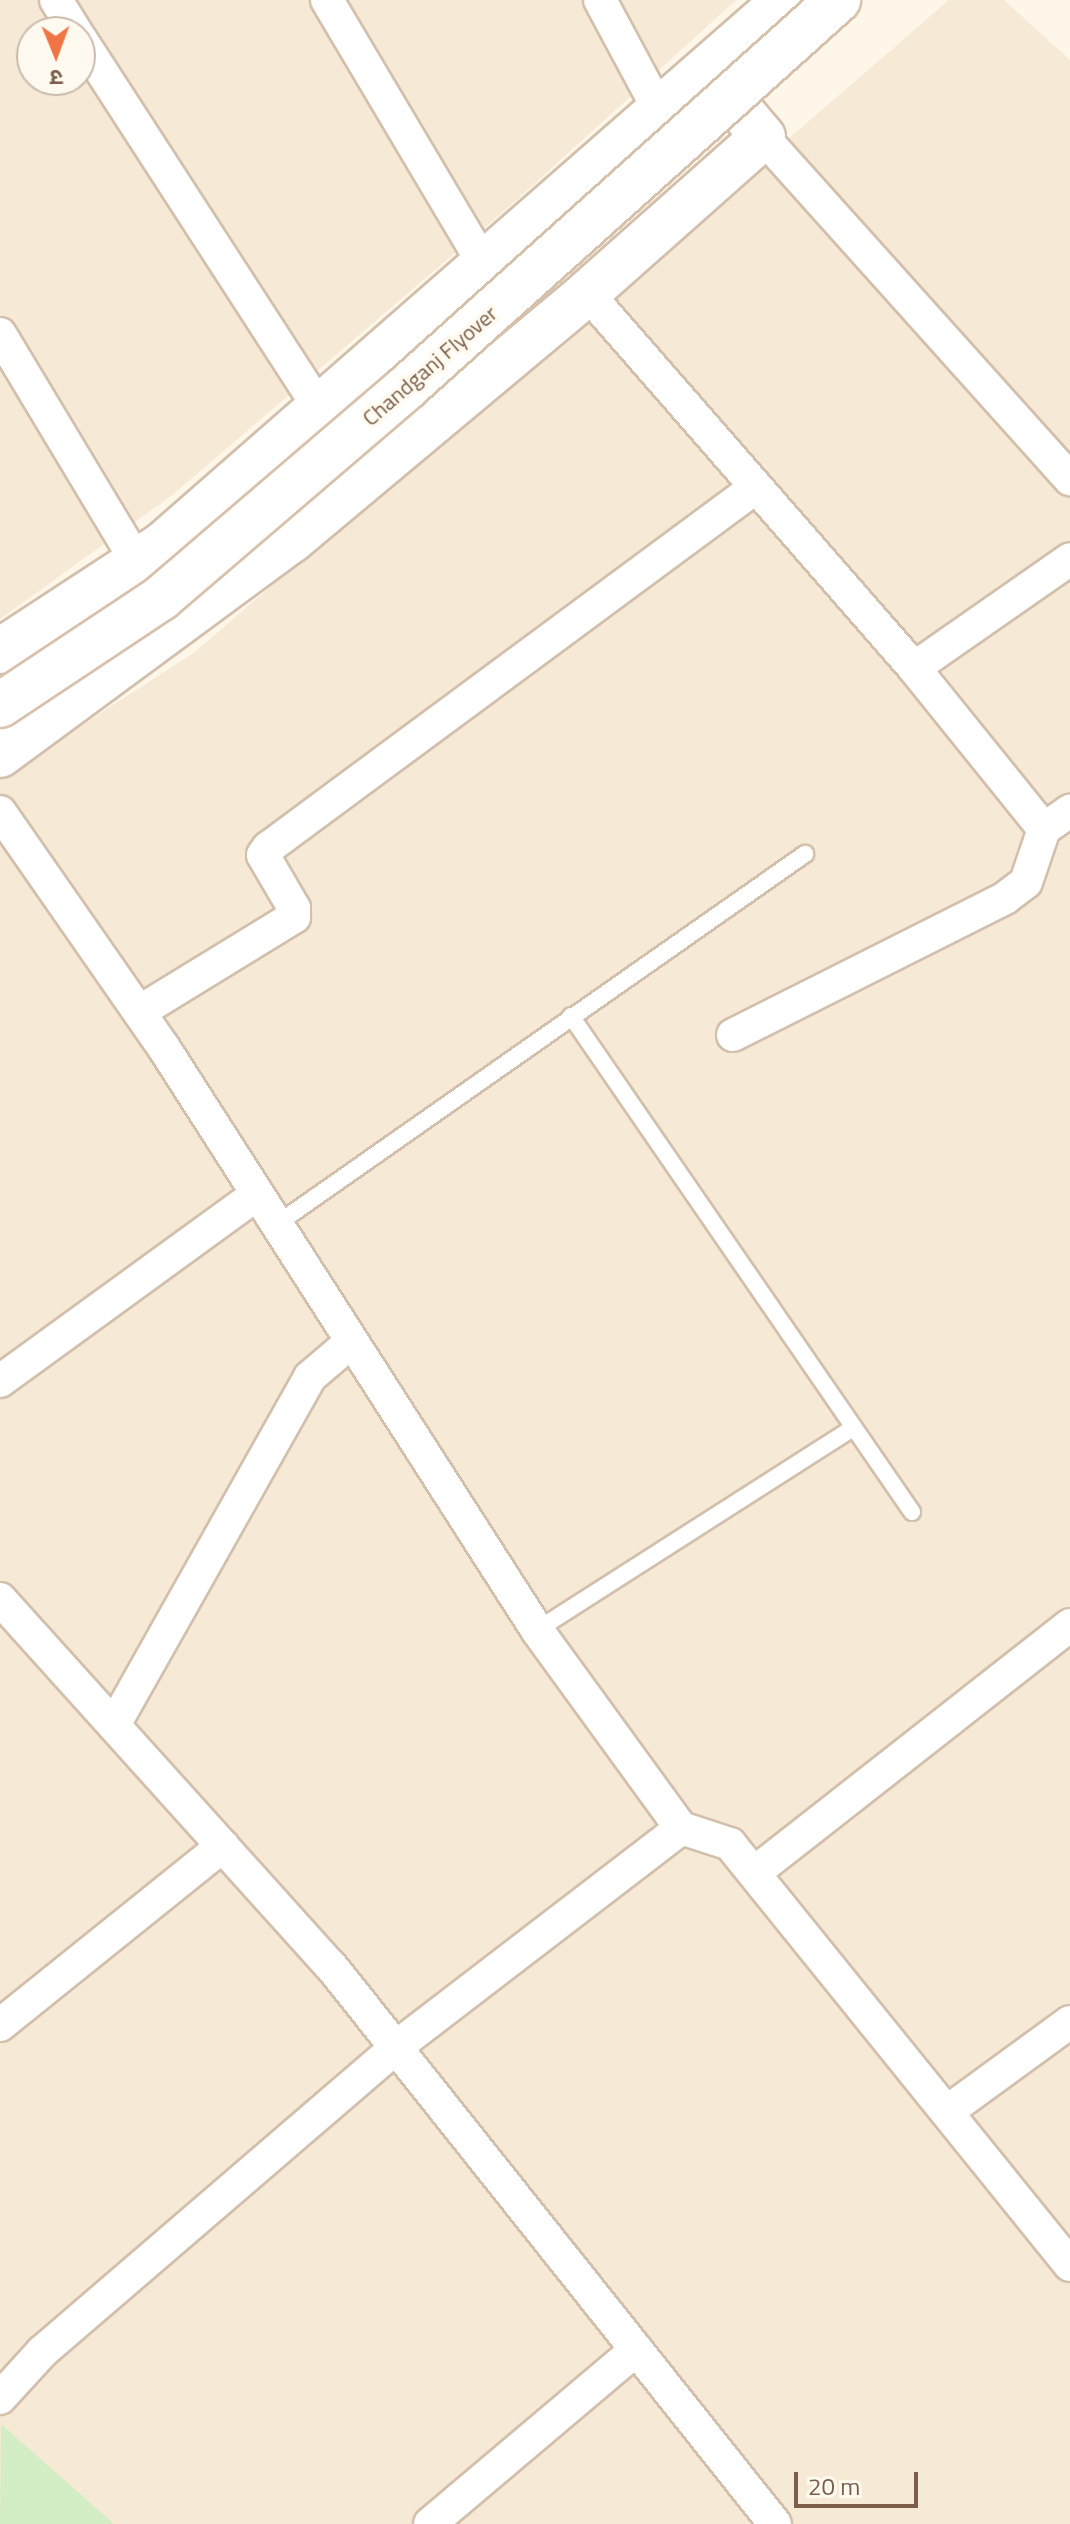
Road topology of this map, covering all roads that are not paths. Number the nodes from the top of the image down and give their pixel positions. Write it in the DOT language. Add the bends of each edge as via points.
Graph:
graph roads {
  1 [pos="327,0"];
  2 [pos="600,0"];
  3 [pos="785,0"];
  4 [pos="838,0"];
  5 [pos="96,63"];
  6 [pos="707,70"];
  7 [pos="660,112"];
  8 [pos="763,137"];
  9 [pos="485,266"];
  10 [pos="587,293"];
  11 [pos="0,334"];
  12 [pos="320,409"];
  13 [pos="1070,479"];
  14 [pos="756,487"];
  15 [pos="1070,559"];
  16 [pos="137,562"];
  17 [pos="0,651"];
  18 [pos="914,668"];
  19 [pos="0,705"];
  20 [pos="0,755"];
  21 [pos="0,812"];
  22 [pos="1057,820"];
  23 [pos="805,854"];
  24 [pos="139,1012"];
  25 [pos="571,1016"];
  26 [pos="733,1035"];
  27 [pos="257,1194"];
  28 [pos="277,1224"];
  29 [pos="350,1343"];
  30 [pos="0,1381"];
  31 [pos="853,1428"];
  32 [pos="912,1512"];
  33 [pos="0,1599"];
  34 [pos="1070,1625"];
  35 [pos="537,1630"];
  36 [pos="114,1725"];
  37 [pos="681,1828"];
  38 [pos="223,1846"];
  39 [pos="754,1873"];
  40 [pos="1070,2022"];
  41 [pos="0,2025"];
  42 [pos="396,2047"];
  43 [pos="948,2111"];
  44 [pos="1070,2265"];
  45 [pos="636,2350"];
  46 [pos="0,2398"];
  47 [pos="430,2524"];
  48 [pos="775,2524"];
  1 -- 9 [label="street"];
  2 -- 7 [label="street"];
  3 -- 6 [label="street"];
  4 -- 19 [label="street, Chandganj Flyover, bridge" via="418,378 161,598"];
  5 -- 12 [label="street"];
  6 -- 7 [label="street"];
  6 -- 8 [label="street"];
  7 -- 9 [label="street"];
  8 -- 10 [label="street"];
  8 -- 13 [label="street"];
  9 -- 12 [label="street"];
  10 -- 14 [label="street"];
  10 -- 20 [label="street" via="292,540"];
  11 -- 16 [label="street"];
  12 -- 16 [label="street"];
  14 -- 18 [label="street"];
  14 -- 24 [label="street" via="268,848 263,855 294,908 294,917"];
  15 -- 18 [label="street"];
  16 -- 17 [label="street"];
  18 -- 22 [label="street"];
  21 -- 24 [label="street"];
  22 -- 26 [label="street" via="1026,882 1005,898"];
  23 -- 25 [label="lane"];
  24 -- 27 [label="street"];
  25 -- 28 [label="lane"];
  25 -- 31 [label="lane"];
  27 -- 28 [label="street"];
  27 -- 30 [label="street"];
  28 -- 29 [label="street"];
  29 -- 35 [label="street"];
  29 -- 36 [label="street" via="310,1377"];
  31 -- 32 [label="lane"];
  31 -- 35 [label="lane"];
  33 -- 36 [label="street"];
  34 -- 39 [label="street"];
  35 -- 37 [label="street"];
  36 -- 38 [label="street"];
  37 -- 39 [label="street" via="730,1844"];
  37 -- 42 [label="street"];
  38 -- 41 [label="street"];
  38 -- 42 [label="street"];
  39 -- 43 [label="street"];
  40 -- 43 [label="street"];
  42 -- 45 [label="street"];
  42 -- 46 [label="street" via="42,2352"];
  43 -- 44 [label="street"];
  45 -- 47 [label="street"];
  45 -- 48 [label="street"];
}
